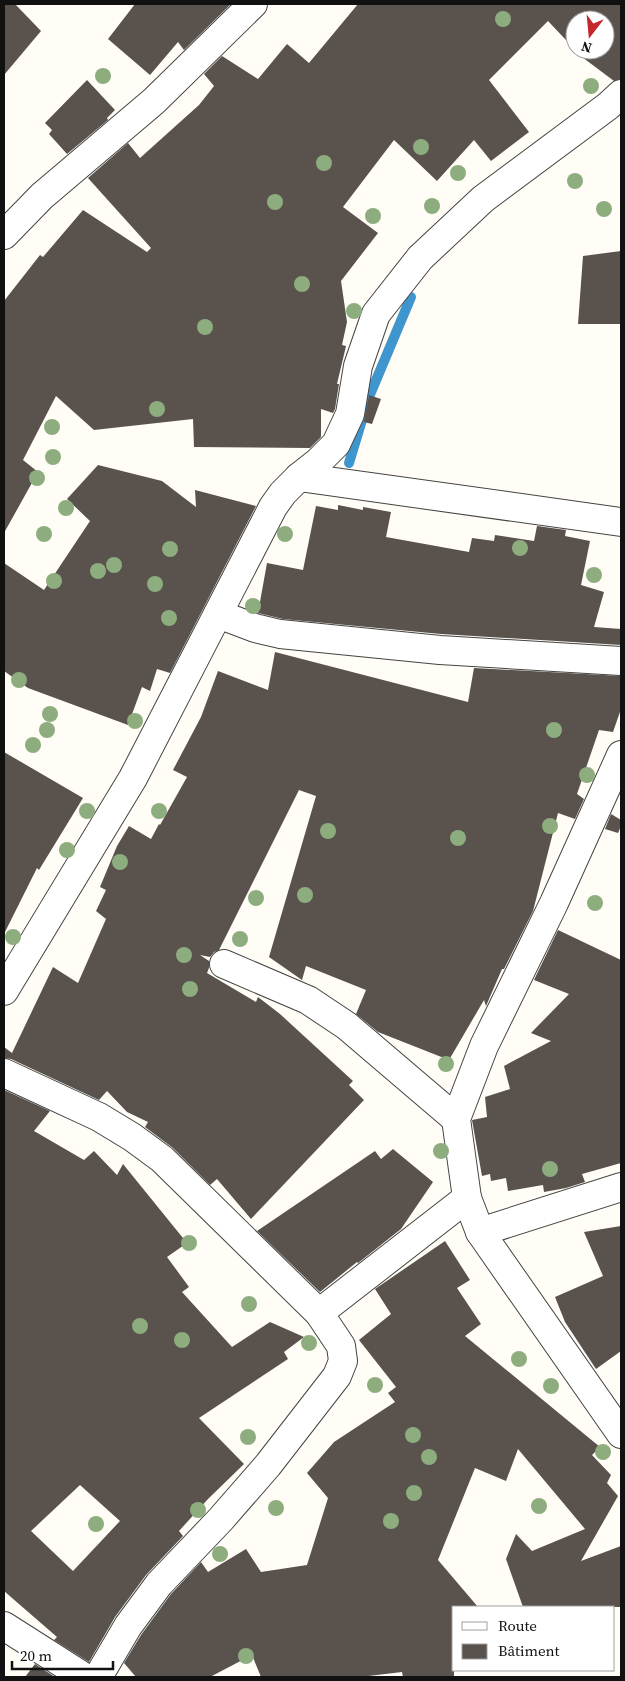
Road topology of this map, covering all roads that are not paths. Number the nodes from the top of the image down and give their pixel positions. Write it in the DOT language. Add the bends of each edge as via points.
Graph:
graph roads {
  1 [pos="253,4"];
  2 [pos="621,94"];
  3 [pos="4,235"];
  4 [pos="299,477"];
  5 [pos="621,522"];
  6 [pos="218,614"];
  7 [pos="621,661"];
  8 [pos="621,755"];
  9 [pos="224,964"];
  10 [pos="4,991"];
  11 [pos="4,1073"];
  12 [pos="456,1119"];
  13 [pos="621,1186"];
  14 [pos="467,1198"];
  15 [pos="480,1232"];
  16 [pos="319,1313"];
  17 [pos="621,1434"];
  18 [pos="4,1626"];
  19 [pos="84,1677"];
  20 [pos="98,1677"];
  1 -- 3 [label="street" via="154,101 42,196"];
  2 -- 4 [label="street" via="483,199 420,258 376,314 358,366 350,414 336,444"];
  4 -- 5 [label="street"];
  4 -- 6 [label="street" via="273,507"];
  6 -- 7 [label="street" via="280,634 440,650"];
  6 -- 10 [label="street" via="133,778"];
  8 -- 12 [label="street" via="484,1046"];
  9 -- 12 [label="street" via="308,1000 347,1026"];
  11 -- 16 [label="street" via="99,1117 162,1158"];
  12 -- 14 [label="street"];
  13 -- 15 [label="street"];
  14 -- 15 [label="street"];
  14 -- 16 [label="street"];
  15 -- 17 [label="street"];
  16 -- 20 [label="street" via="340,1346 343,1361 337,1376 268,1465 159,1584 128,1626"];
  18 -- 19 [label="street"];
}
